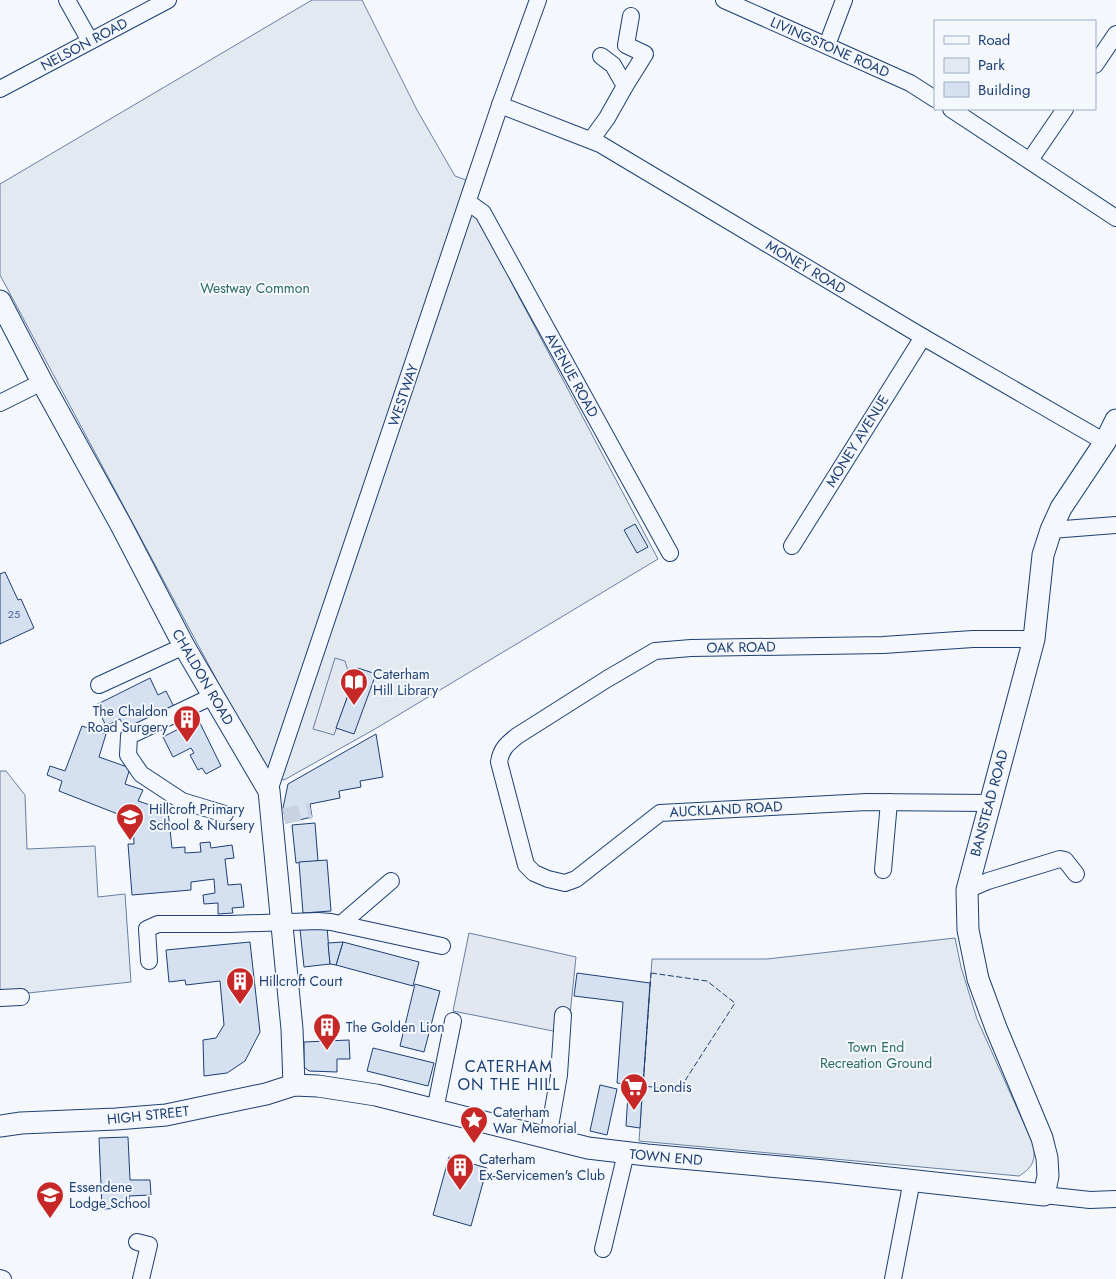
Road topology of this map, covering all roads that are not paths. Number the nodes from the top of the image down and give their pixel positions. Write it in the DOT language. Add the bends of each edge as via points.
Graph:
graph roads {
  1 [pos="67,0"];
  2 [pos="168,0"];
  3 [pos="538,0"];
  4 [pos="724,0"];
  5 [pos="844,0"];
  6 [pos="631,16"];
  7 [pos="1116,34"];
  8 [pos="90,41"];
  9 [pos="827,45"];
  10 [pos="601,56"];
  11 [pos="1096,64"];
  12 [pos="625,86"];
  13 [pos="0,89"];
  14 [pos="934,97"];
  15 [pos="500,105"];
  16 [pos="952,110"];
  17 [pos="1064,110"];
  18 [pos="591,140"];
  19 [pos="1030,160"];
  20 [pos="468,202"];
  21 [pos="1116,218"];
  22 [pos="0,301"];
  23 [pos="923,337"];
  24 [pos="42,382"];
  25 [pos="0,403"];
  26 [pos="1116,420"];
  27 [pos="1105,442"];
  28 [pos="1116,525"];
  29 [pos="1051,530"];
  30 [pos="792,546"];
  31 [pos="670,553"];
  32 [pos="1034,639"];
  33 [pos="184,646"];
  34 [pos="99,685"];
  35 [pos="213,696"];
  36 [pos="502,774"];
  37 [pos="269,791"];
  38 [pos="889,802"];
  39 [pos="989,803"];
  40 [pos="225,814"];
  41 [pos="883,870"];
  42 [pos="1076,874"];
  43 [pos="391,881"];
  44 [pos="967,890"];
  45 [pos="283,922"];
  46 [pos="341,924"];
  47 [pos="442,946"];
  48 [pos="149,961"];
  49 [pos="21,997"];
  50 [pos="0,998"];
  51 [pos="563,1015"];
  52 [pos="452,1021"];
  53 [pos="294,1085"];
  54 [pos="435,1110"];
  55 [pos="0,1126"];
  56 [pos="548,1138"];
  57 [pos="626,1153"];
  58 [pos="912,1180"];
  59 [pos="1044,1195"];
  60 [pos="1114,1203"];
  61 [pos="137,1242"];
  62 [pos="603,1249"];
  63 [pos="141,1279"];
  64 [pos="893,1279"];
  1 -- 8 [label="street"];
  2 -- 8 [label="street, NELSON ROAD"];
  3 -- 15 [label="street, WESTWAY"];
  4 -- 9 [label="street, LIVINGSTONE ROAD"];
  5 -- 9 [label="street"];
  6 -- 12 [label="street" via="626,45 645,54"];
  7 -- 11 [label="street"];
  8 -- 13 [label="street, NELSON ROAD"];
  9 -- 14 [label="street, LIVINGSTONE ROAD"];
  10 -- 12 [label="street" via="613,65"];
  12 -- 18 [label="street"];
  15 -- 18 [label="street, MONEY ROAD"];
  15 -- 20 [label="street, WESTWAY"];
  16 -- 19 [label="street"];
  17 -- 19 [label="street"];
  18 -- 23 [label="street, MONEY ROAD"];
  19 -- 21 [label="street"];
  20 -- 31 [label="street, AVENUE ROAD" via="483,213"];
  20 -- 37 [label="street, WESTWAY"];
  22 -- 24 [label="main road, CHALDON ROAD"];
  23 -- 27 [label="street, MONEY ROAD"];
  23 -- 30 [label="street, MONEY AVENUE"];
  24 -- 25 [label="street"];
  24 -- 33 [label="main road, CHALDON ROAD"];
  26 -- 27 [label="main road, BANSTEAD ROAD"];
  27 -- 29 [label="main road, BANSTEAD ROAD" via="1061,508"];
  28 -- 29 [label="street"];
  29 -- 32 [label="main road, BANSTEAD ROAD" via="1043,556"];
  32 -- 36 [label="street, OAK ROAD" via="655,651 506,744 500,752"];
  32 -- 39 [label="main road, BANSTEAD ROAD"];
  33 -- 34 [label="street"];
  33 -- 35 [label="main road, CHALDON ROAD"];
  35 -- 37 [label="main road, CHALDON ROAD"];
  35 -- 40 [label="street" via="129,736 128,755 141,774 182,801"];
  36 -- 38 [label="street, AUCKLAND ROAD" via="526,865 534,873 565,883 589,870 660,812"];
  37 -- 45 [label="main road, CHALDON ROAD" via="278,817"];
  38 -- 39 [label="street, AUCKLAND ROAD"];
  38 -- 41 [label="street"];
  39 -- 44 [label="main road, BANSTEAD ROAD"];
  42 -- 44 [label="street" via="1065,860 1060,859 988,880"];
  43 -- 46 [label="street"];
  44 -- 59 [label="main road, BANSTEAD ROAD" via="968,930 978,979 1042,1138 1048,1176"];
  45 -- 46 [label="street" via="318,920"];
  45 -- 48 [label="street" via="158,924 147,929"];
  45 -- 53 [label="main road, CHALDON ROAD"];
  46 -- 47 [label="street"];
  49 -- 50 [label="street"];
  51 -- 56 [label="street"];
  52 -- 54 [label="street"];
  53 -- 54 [label="main road, TOWN END" via="367,1093"];
  53 -- 55 [label="main road, HIGH STREET" via="166,1115"];
  54 -- 56 [label="main road, TOWN END"];
  56 -- 57 [label="main road, TOWN END"];
  57 -- 58 [label="main road, TOWN END"];
  57 -- 62 [label="street"];
  58 -- 59 [label="main road, TOWN END"];
  58 -- 64 [label="street"];
  59 -- 60 [label="street"];
  61 -- 63 [label="street" via="149,1246"];
}
